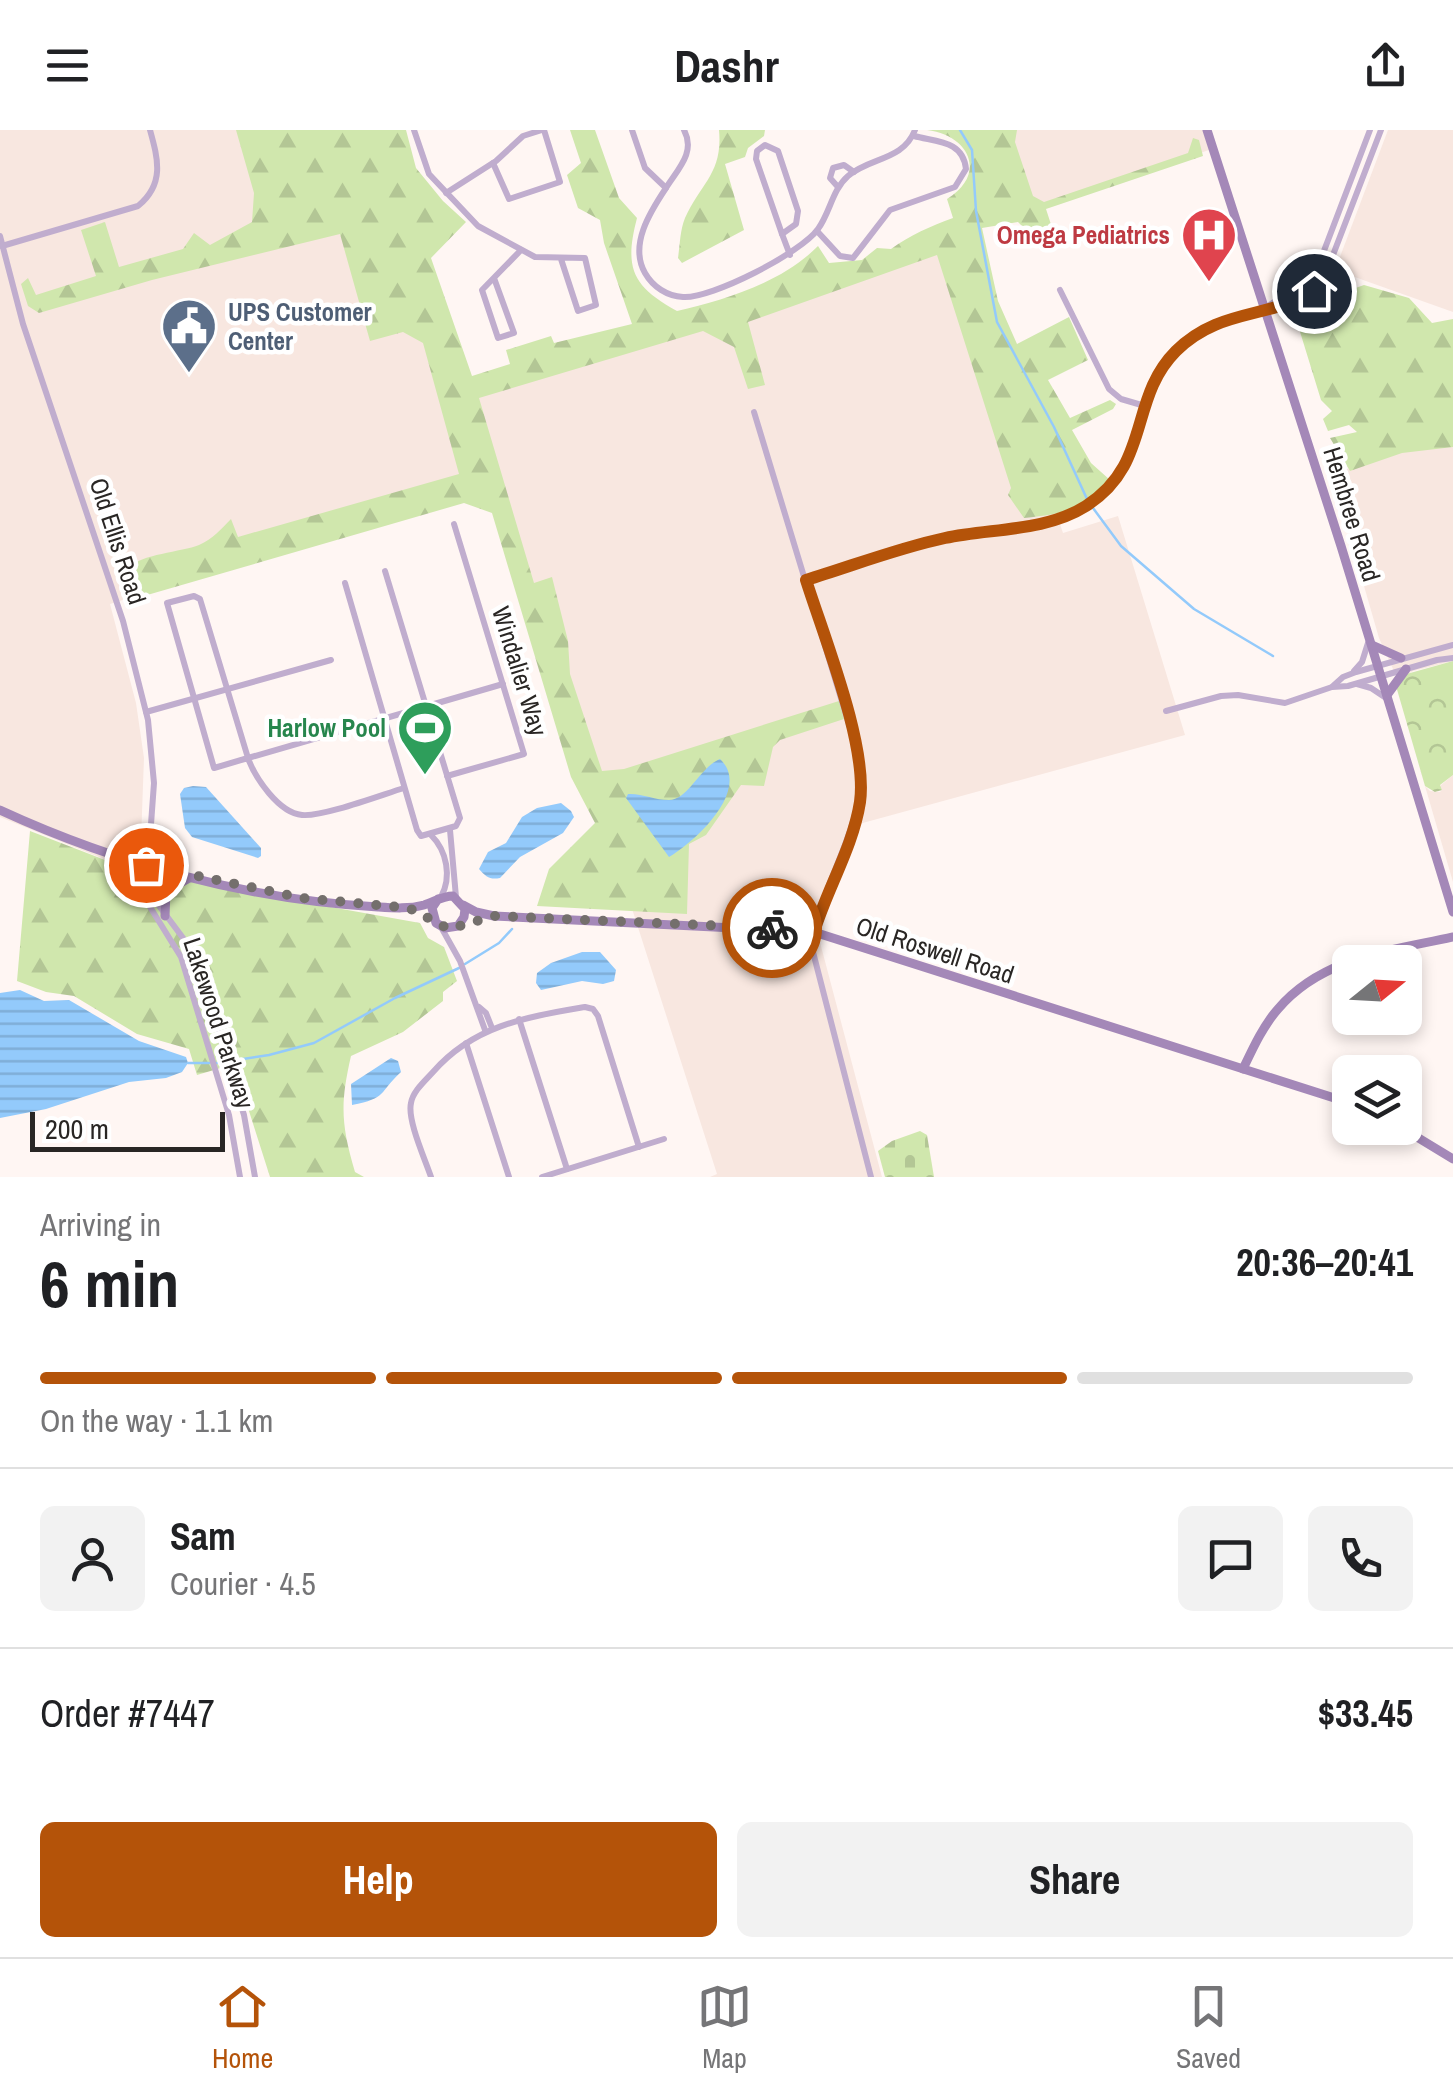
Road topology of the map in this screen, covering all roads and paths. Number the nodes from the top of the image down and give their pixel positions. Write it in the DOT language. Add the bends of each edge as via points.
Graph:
graph roads {
  1 [pos="150,130"];
  2 [pos="414,130"];
  3 [pos="543,130"];
  4 [pos="632,130"];
  5 [pos="684,130"];
  6 [pos="1208,130"];
  7 [pos="1370,130"];
  8 [pos="1382,130"];
  9 [pos="914,133"];
  10 [pos="493,163"];
  11 [pos="854,172"];
  12 [pos="838,187"];
  13 [pos="666,188"];
  14 [pos="446,194"];
  15 [pos="1343,203"];
  16 [pos="1352,207"];
  17 [pos="817,231"];
  18 [pos="782,234"];
  19 [pos="0,236"];
  20 [pos="2,246"];
  21 [pos="521,250"];
  22 [pos="790,255"];
  23 [pos="561,259"];
  24 [pos="494,278"];
  25 [pos="1060,290"];
  26 [pos="1266,308"];
  27 [pos="1144,406"];
  28 [pos="754,412"];
  29 [pos="454,524"];
  30 [pos="385,571"];
  31 [pos="806,580"];
  32 [pos="346,583"];
  33 [pos="1370,641"];
  34 [pos="1453,645"];
  35 [pos="1401,658"];
  36 [pos="1453,658"];
  37 [pos="331,660"];
  38 [pos="1406,669"];
  39 [pos="1379,671"];
  40 [pos="1352,674"];
  41 [pos="503,684"];
  42 [pos="1356,684"];
  43 [pos="1332,687"];
  44 [pos="228,690"];
  45 [pos="1388,698"];
  46 [pos="194,700"];
  47 [pos="426,706"];
  48 [pos="1166,711"];
  49 [pos="146,712"];
  50 [pos="384,719"];
  51 [pos="248,758"];
  52 [pos="448,776"];
  53 [pos="404,788"];
  54 [pos="0,810"];
  55 [pos="450,829"];
  56 [pos="151,833"];
  57 [pos="431,835"];
  58 [pos="119,857"];
  59 [pos="146,865"];
  60 [pos="187,876"];
  61 [pos="439,898"];
  62 [pos="460,902"];
  63 [pos="409,908"];
  64 [pos="1453,912"];
  65 [pos="165,916"];
  66 [pos="494,916"];
  67 [pos="437,923"];
  68 [pos="459,925"];
  69 [pos="814,932"];
  70 [pos="1453,936"];
  71 [pos="455,950"];
  72 [pos="518,1019"];
  73 [pos="489,1029"];
  74 [pos="466,1043"];
  75 [pos="1243,1069"];
  76 [pos="1332,1097"];
  77 [pos="664,1139"];
  78 [pos="1422,1140"];
  79 [pos="639,1147"];
  80 [pos="1453,1159"];
  81 [pos="567,1169"];
  82 [pos="240,1177"];
  83 [pos="255,1177"];
  84 [pos="431,1177"];
  85 [pos="509,1177"];
  86 [pos="542,1177"];
  87 [pos="870,1177"];
  1 -- 20 [label="street" via="159,169 138,206"];
  2 -- 14 [label="street" via="424,166"];
  3 -- 10 [label="street" via="523,136"];
  3 -- 10 [label="street" via="560,182 509,199"];
  4 -- 13 [label="street" via="645,168"];
  5 -- 13 [label="street" via="688,154"];
  6 -- 26 [label="street, Hembree Road"];
  7 -- 15 [label="street"];
  8 -- 16 [label="street"];
  9 -- 11 [label="street" via="894,156"];
  9 -- 17 [label="street" via="962,154 966,169 956,187 890,210 853,258 840,256"];
  10 -- 14 [label="street"];
  11 -- 12 [label="street"];
  11 -- 12 [label="street" via="834,168 830,178"];
  12 -- 17 [label="street"];
  13 -- 22 [label="street" via="639,250 645,274 663,292 699,295"];
  14 -- 21 [label="street" via="478,226"];
  15 -- 16 [label="street"];
  15 -- 26 [label="street" via="1314,277"];
  16 -- 26 [label="street" via="1314,291"];
  17 -- 22 [label="street"];
  18 -- 18 [label="street" via="756,159 765,145 778,151 798,211 796,224"];
  18 -- 22 [label="street"];
  19 -- 20 [label="street, Old Ellis Road"];
  20 -- 49 [label="street, Old Ellis Road" via="112,584"];
  21 -- 23 [label="street"];
  21 -- 24 [label="street"];
  23 -- 23 [label="street" via="585,258 596,305 578,311"];
  24 -- 24 [label="street" via="482,290 498,338 514,333"];
  25 -- 27 [label="street" via="1109,389"];
  26 -- 27 [label="street" via="1215,324 1186,342 1160,370"];
  26 -- 33 [label="street, Hembree Road"];
  27 -- 31 [label="street" via="1123,470 1076,512 941,538"];
  28 -- 31 [label="street"];
  29 -- 41 [label="street, Windalier Way"];
  30 -- 47 [label="street"];
  31 -- 69 [label="street" via="862,778 855,823"];
  32 -- 50 [label="street"];
  33 -- 35 [label="street"];
  33 -- 39 [label="street, Hembree Road"];
  33 -- 40 [label="street"];
  34 -- 35 [label="street"];
  35 -- 39 [label="street"];
  36 -- 38 [label="street"];
  37 -- 44 [label="street"];
  38 -- 39 [label="street"];
  38 -- 45 [label="street"];
  39 -- 40 [label="street"];
  39 -- 42 [label="street"];
  39 -- 45 [label="street, Hembree Road"];
  40 -- 43 [label="street"];
  41 -- 47 [label="street"];
  41 -- 52 [label="street, Windalier Way" via="524,754"];
  42 -- 43 [label="street"];
  42 -- 45 [label="street"];
  43 -- 48 [label="street" via="1285,703 1220,696"];
  44 -- 46 [label="street"];
  44 -- 46 [label="street" via="194,596 167,604"];
  44 -- 51 [label="street"];
  45 -- 64 [label="street, Hembree Road"];
  46 -- 49 [label="street"];
  46 -- 51 [label="street" via="214,768"];
  47 -- 50 [label="street"];
  47 -- 52 [label="street"];
  49 -- 56 [label="street, Old Ellis Road" via="154,770"];
  50 -- 51 [label="street"];
  50 -- 53 [label="street"];
  51 -- 53 [label="street" via="258,779 296,814"];
  52 -- 55 [label="street" via="460,818"];
  53 -- 57 [label="street" via="417,830"];
  54 -- 58 [label="street, Old Roswell Road"];
  55 -- 57 [label="street"];
  55 -- 62 [label="street"];
  56 -- 58 [label="street" via="139,849"];
  56 -- 59 [label="street, Old Ellis Road"];
  56 -- 60 [label="street" via="162,856"];
  57 -- 61 [label="street" via="447,870"];
  58 -- 59 [label="street, Old Roswell Road"];
  59 -- 60 [label="street, Old Roswell Road"];
  59 -- 65 [label="street, Lakewood Parkway" via="150,891"];
  59 -- 82 [label="street, Lakewood Parkway" via="142,894 177,948 230,1114"];
  60 -- 63 [label="street, Old Roswell Road" via="302,898"];
  60 -- 65 [label="street" via="166,891"];
  61 -- 62 [label="street, Old Roswell Road"];
  61 -- 63 [label="street, Old Roswell Road"];
  61 -- 67 [label="street" via="432,908"];
  62 -- 66 [label="street, Old Roswell Road"];
  62 -- 68 [label="street" via="465,913"];
  63 -- 67 [label="street, Old Roswell Road"];
  65 -- 83 [label="street, Lakewood Parkway" via="189,946 204,982 244,1115"];
  66 -- 68 [label="street, Old Roswell Road"];
  66 -- 69 [label="street, Old Roswell Road"];
  67 -- 68 [label="street, Old Roswell Road"];
  67 -- 71 [label="street"];
  68 -- 71 [label="street"];
  69 -- 75 [label="street, Old Roswell Road"];
  69 -- 87 [label="street" via="814,968"];
  70 -- 75 [label="street" via="1314,976 1275,1011"];
  71 -- 73 [label="street"];
  72 -- 73 [label="street"];
  72 -- 79 [label="street" via="593,1009"];
  72 -- 81 [label="street"];
  73 -- 74 [label="street"];
  74 -- 84 [label="street" via="411,1100"];
  74 -- 85 [label="street"];
  75 -- 76 [label="street, Old Roswell Road"];
  77 -- 79 [label="street"];
  78 -- 80 [label="street"];
  79 -- 81 [label="street"];
  81 -- 86 [label="street"];
}
